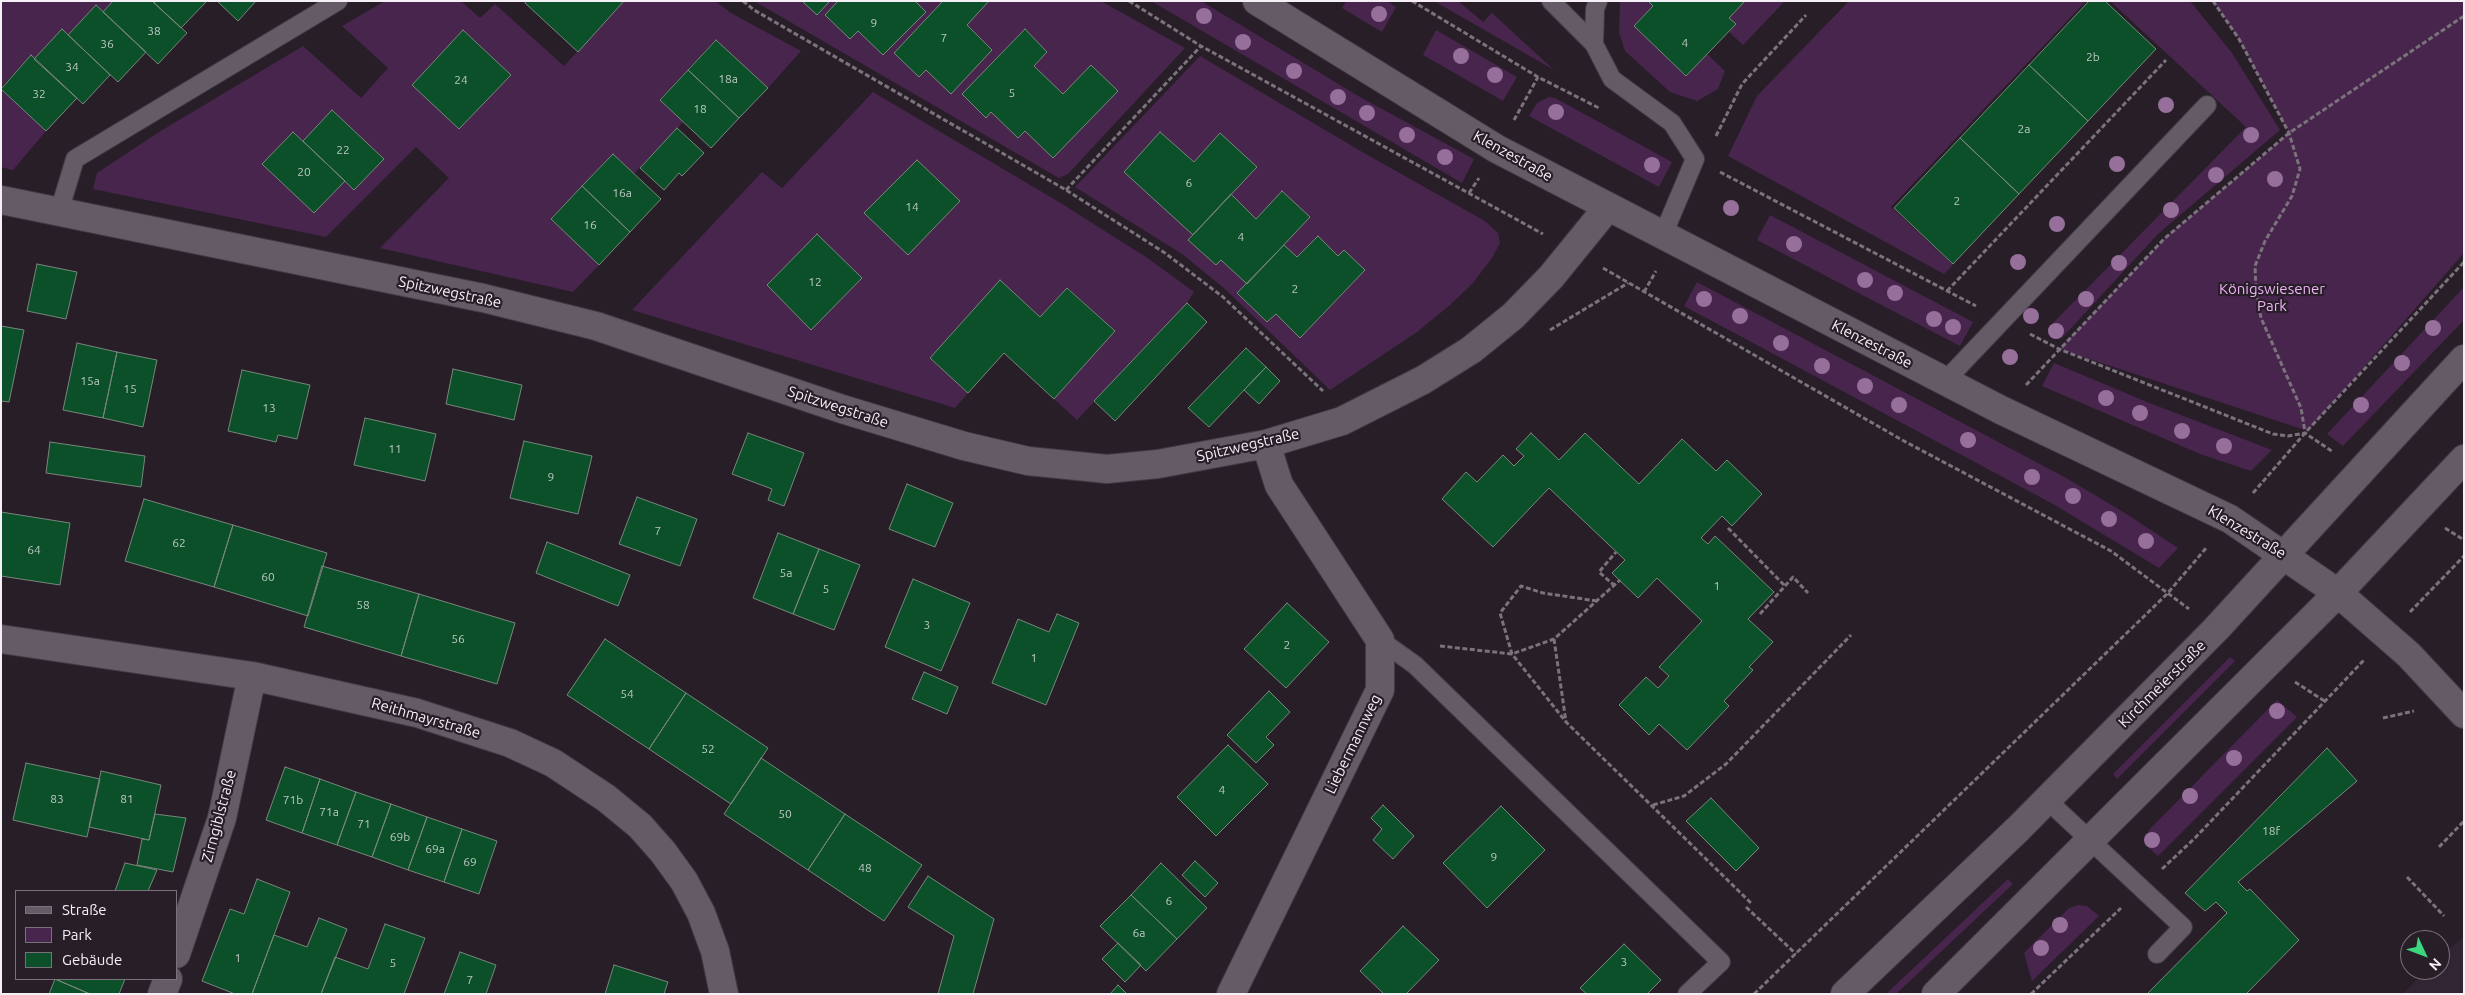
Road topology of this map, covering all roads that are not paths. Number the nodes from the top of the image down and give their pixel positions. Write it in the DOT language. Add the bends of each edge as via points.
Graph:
graph roads {
  1 [pos="338,1"];
  2 [pos="1257,1"];
  3 [pos="1551,1"];
  4 [pos="1598,1"];
  5 [pos="1594,44"];
  6 [pos="2207,105"];
  7 [pos="1,200"];
  8 [pos="1608,207"];
  9 [pos="59,212"];
  10 [pos="1663,235"];
  11 [pos="2464,359"];
  12 [pos="1945,381"];
  13 [pos="1266,444"];
  14 [pos="2464,458"];
  15 [pos="2285,555"];
  16 [pos="2338,593"];
  17 [pos="1,638"];
  18 [pos="1380,640"];
  19 [pos="252,676"];
  20 [pos="2464,714"];
  21 [pos="2047,800"];
  22 [pos="2090,840"];
  23 [pos="178,948"];
  24 [pos="2157,954"];
  25 [pos="168,980"];
  26 [pos="162,994"];
  27 [pos="724,994"];
  28 [pos="1231,994"];
  29 [pos="1687,994"];
  30 [pos="1846,994"];
  31 [pos="1936,994"];
  1 -- 9 [label="lane" via="75,159"];
  2 -- 8 [label="street, Klenzestraße" via="1497,149"];
  3 -- 5 [label="lane"];
  4 -- 5 [label="lane"];
  5 -- 10 [label="lane" via="1612,79 1672,124 1699,161"];
  6 -- 12 [label="lane"];
  7 -- 9 [label="street, Spitzwegstraße"];
  8 -- 10 [label="street, Klenzestraße"];
  8 -- 13 [label="street, Spitzwegstraße" via="1573,251 1513,316 1471,350 1431,375 1342,421"];
  9 -- 13 [label="street, Spitzwegstraße" via="483,298 596,326 842,409 964,446 1028,461 1107,469 1158,464"];
  10 -- 12 [label="street, Klenzestraße"];
  11 -- 15 [label="street, Kirchmeierstraße"];
  12 -- 15 [label="street, Klenzestraße" via="2230,519"];
  13 -- 18 [label="street" via="1279,485"];
  14 -- 16 [label="street"];
  15 -- 16 [label="street, Klenzestraße"];
  15 -- 21 [label="street, Kirchmeierstraße"];
  16 -- 20 [label="street, Klenzestraße" via="2387,635"];
  16 -- 22 [label="street"];
  17 -- 19 [label="street, Reithmayrstraße"];
  18 -- 28 [label="street, Liebermannweg" via="1380,690"];
  18 -- 29 [label="lane" via="1415,665 1721,962"];
  19 -- 23 [label="street, Zirngiblstraße" via="222,818"];
  19 -- 27 [label="street, Reithmayrstraße" via="465,727 510,743 580,780 640,826 684,881 715,950"];
  21 -- 22 [label="lane"];
  21 -- 30 [label="street, Kirchmeierstraße"];
  22 -- 24 [label="lane" via="2183,927"];
  22 -- 31 [label="street"];
  25 -- 26 [label="street"];
}
